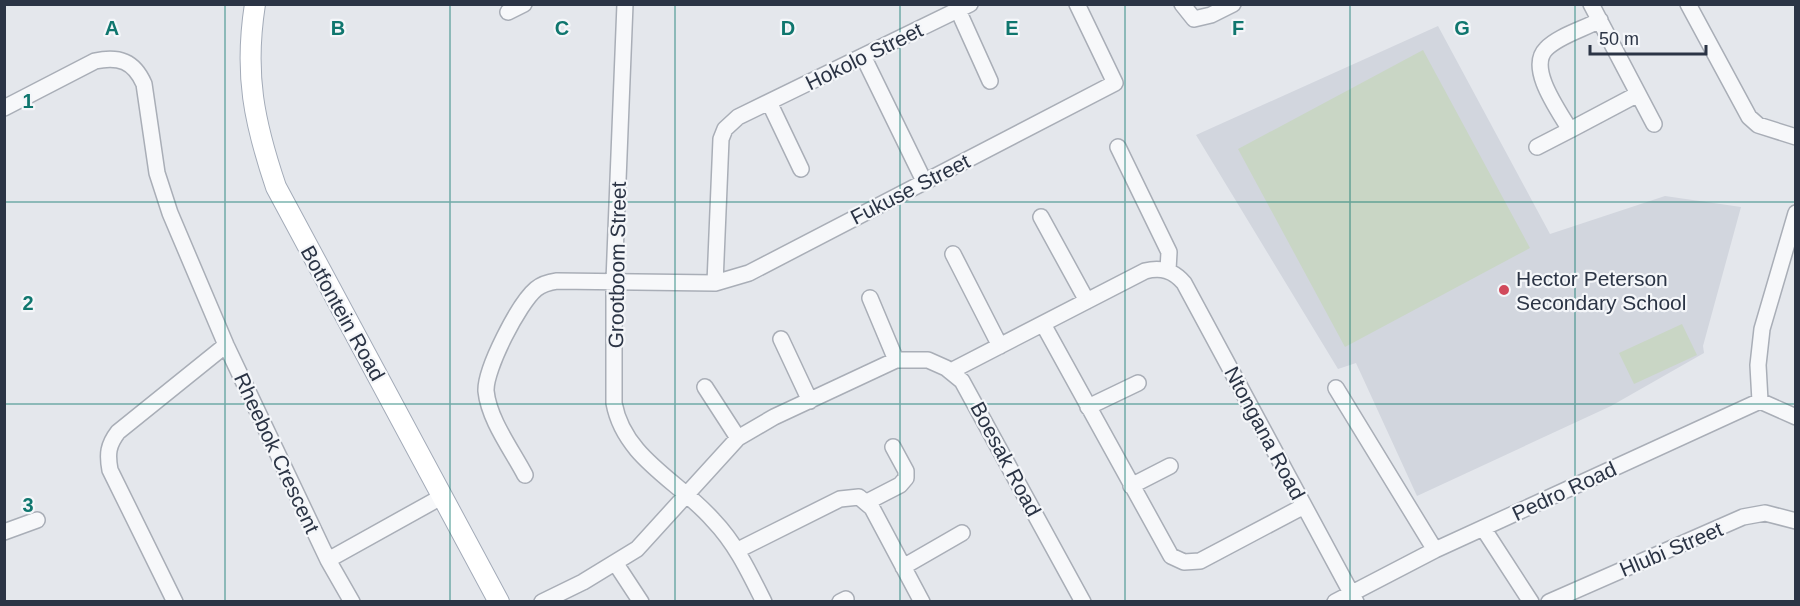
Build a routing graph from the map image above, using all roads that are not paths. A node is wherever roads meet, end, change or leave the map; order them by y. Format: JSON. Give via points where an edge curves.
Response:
{"nodes":[{"id":1,"x":255,"y":4,"type":"edge"},
{"id":2,"x":524,"y":4,"type":"edge"},
{"id":3,"x":625,"y":4,"type":"edge"},
{"id":4,"x":1077,"y":4,"type":"edge"},
{"id":5,"x":1182,"y":4,"type":"edge"},
{"id":6,"x":1233,"y":4,"type":"edge"},
{"id":7,"x":1591,"y":4,"type":"edge"},
{"id":8,"x":1688,"y":4,"type":"edge"},
{"id":9,"x":964,"y":7,"type":"edge"},
{"id":10,"x":508,"y":12,"type":"dead end"},
{"id":11,"x":1600,"y":20,"type":"junction"},
{"id":12,"x":863,"y":56,"type":"junction"},
{"id":13,"x":990,"y":81,"type":"dead end"},
{"id":14,"x":1638,"y":94,"type":"junction"},
{"id":15,"x":769,"y":102,"type":"junction"},
{"id":16,"x":4,"y":108,"type":"edge"},
{"id":17,"x":1654,"y":124,"type":"dead end"},
{"id":18,"x":1570,"y":130,"type":"junction"},
{"id":19,"x":1796,"y":137,"type":"edge"},
{"id":20,"x":1118,"y":147,"type":"dead end"},
{"id":21,"x":1537,"y":147,"type":"dead end"},
{"id":22,"x":801,"y":168,"type":"dead end"},
{"id":23,"x":924,"y":181,"type":"junction"},
{"id":24,"x":1795,"y":214,"type":"edge"},
{"id":25,"x":1041,"y":217,"type":"dead end"},
{"id":26,"x":953,"y":254,"type":"dead end"},
{"id":27,"x":1168,"y":270,"type":"junction"},
{"id":28,"x":614,"y":281,"type":"junction"},
{"id":29,"x":715,"y":283,"type":"junction"},
{"id":30,"x":870,"y":298,"type":"dead end"},
{"id":31,"x":1087,"y":301,"type":"junction"},
{"id":32,"x":1043,"y":324,"type":"junction"},
{"id":33,"x":781,"y":339,"type":"dead end"},
{"id":34,"x":226,"y":345,"type":"junction"},
{"id":35,"x":1000,"y":346,"type":"junction"},
{"id":36,"x":896,"y":360,"type":"junction"},
{"id":37,"x":951,"y":371,"type":"junction"},
{"id":38,"x":1138,"y":383,"type":"dead end"},
{"id":39,"x":705,"y":387,"type":"dead end"},
{"id":40,"x":1336,"y":388,"type":"dead end"},
{"id":41,"x":810,"y":401,"type":"junction"},
{"id":42,"x":1760,"y":401,"type":"junction"},
{"id":43,"x":1088,"y":406,"type":"junction"},
{"id":44,"x":1796,"y":417,"type":"edge"},
{"id":45,"x":738,"y":438,"type":"junction"},
{"id":46,"x":892,"y":447,"type":"dead end"},
{"id":47,"x":1170,"y":466,"type":"dead end"},
{"id":48,"x":525,"y":475,"type":"dead end"},
{"id":49,"x":1131,"y":486,"type":"junction"},
{"id":50,"x":443,"y":496,"type":"junction"},
{"id":51,"x":688,"y":496,"type":"junction"},
{"id":52,"x":867,"y":502,"type":"junction"},
{"id":53,"x":1304,"y":506,"type":"junction"},
{"id":54,"x":37,"y":520,"type":"dead end"},
{"id":55,"x":1796,"y":522,"type":"edge"},
{"id":56,"x":1483,"y":528,"type":"junction"},
{"id":57,"x":4,"y":532,"type":"edge"},
{"id":58,"x":962,"y":533,"type":"dead end"},
{"id":59,"x":738,"y":550,"type":"junction"},
{"id":60,"x":1435,"y":550,"type":"junction"},
{"id":61,"x":328,"y":560,"type":"junction"},
{"id":62,"x":616,"y":564,"type":"junction"},
{"id":63,"x":903,"y":567,"type":"junction"},
{"id":64,"x":1353,"y":597,"type":"edge"},
{"id":65,"x":175,"y":602,"type":"edge"},
{"id":66,"x":352,"y":602,"type":"edge"},
{"id":67,"x":499,"y":602,"type":"edge"},
{"id":68,"x":542,"y":602,"type":"edge"},
{"id":69,"x":641,"y":602,"type":"edge"},
{"id":70,"x":764,"y":602,"type":"edge"},
{"id":71,"x":922,"y":602,"type":"edge"},
{"id":72,"x":1083,"y":602,"type":"edge"},
{"id":73,"x":1335,"y":602,"type":"edge"},
{"id":74,"x":1531,"y":602,"type":"edge"},
{"id":75,"x":1549,"y":602,"type":"edge"}],
"edges":[{"from":1,"to":50,"type":"main road","name":"Botfontein Road","via":[[251,90],[258,132],[276,187]]},
{"from":2,"to":10,"type":"street"},
{"from":3,"to":28,"type":"street","name":"Grootboom Street"},
{"from":4,"to":23,"type":"street","name":"Fukuse Street","via":[[1115,83]]},
{"from":5,"to":6,"type":"street","via":[[1194,19]]},
{"from":7,"to":11,"type":"street"},
{"from":8,"to":19,"type":"street","via":[[1749,117],[1758,125]]},
{"from":9,"to":12,"type":"street","name":"Hokolo Street"},
{"from":9,"to":13,"type":"street","name":"Hokolo Street"},
{"from":11,"to":14,"type":"street"},
{"from":11,"to":18,"type":"street","via":[[1549,46],[1539,61],[1540,75]]},
{"from":12,"to":15,"type":"street","name":"Hokolo Street"},
{"from":12,"to":23,"type":"street"},
{"from":14,"to":17,"type":"street"},
{"from":14,"to":18,"type":"street"},
{"from":15,"to":22,"type":"street"},
{"from":15,"to":29,"type":"street","name":"Hokolo Street","via":[[733,120],[723,134]]},
{"from":16,"to":34,"type":"street","name":"Rheebok Crescent","via":[[95,61],[110,58],[129,63],[138,72],[144,84],[149,128],[164,193]]},
{"from":18,"to":21,"type":"street"},
{"from":20,"to":27,"type":"street","via":[[1169,252]]},
{"from":23,"to":29,"type":"street","name":"Fukuse Street","via":[[749,273]]},
{"from":24,"to":42,"type":"street","via":[[1762,329]]},
{"from":25,"to":31,"type":"street"},
{"from":26,"to":35,"type":"street"},
{"from":27,"to":31,"type":"street","via":[[1145,271]]},
{"from":27,"to":53,"type":"street","name":"Ntongana Road","via":[[1184,283]]},
{"from":28,"to":29,"type":"street","name":"Fukuse Street"},
{"from":28,"to":48,"type":"street","name":"Fukuse Street","via":[[557,281],[538,286],[524,303],[496,357],[486,392],[491,411]]},
{"from":28,"to":51,"type":"street","name":"Grootboom Street","via":[[617,417],[636,451]]},
{"from":30,"to":36,"type":"street"},
{"from":31,"to":32,"type":"street"},
{"from":32,"to":35,"type":"street"},
{"from":32,"to":43,"type":"street"},
{"from":33,"to":41,"type":"street"},
{"from":34,"to":61,"type":"street","name":"Rheebok Crescent"},
{"from":34,"to":65,"type":"street","name":"Rheebok Crescent","via":[[118,432],[110,443],[110,470]]},
{"from":35,"to":37,"type":"street"},
{"from":36,"to":37,"type":"street","name":"Boesak Road","via":[[928,360]]},
{"from":36,"to":41,"type":"street","name":"Boesak Road"},
{"from":37,"to":72,"type":"street","name":"Boesak Road","via":[[968,390]]},
{"from":38,"to":43,"type":"street"},
{"from":39,"to":45,"type":"street"},
{"from":40,"to":60,"type":"street"},
{"from":41,"to":45,"type":"street","name":"Boesak Road"},
{"from":42,"to":44,"type":"street"},
{"from":42,"to":56,"type":"street","name":"Pedro Road"},
{"from":43,"to":49,"type":"street"},
{"from":45,"to":51,"type":"street","name":"Boesak Road"},
{"from":46,"to":52,"type":"street","via":[[906,478]]},
{"from":47,"to":49,"type":"street"},
{"from":49,"to":53,"type":"street","via":[[1167,551],[1184,562],[1200,561]]},
{"from":50,"to":61,"type":"street","name":"Rheebok Crescent"},
{"from":50,"to":67,"type":"main road","name":"Botfontein Road"},
{"from":51,"to":59,"type":"street"},
{"from":51,"to":62,"type":"street","name":"Boesak Road","via":[[637,549]]},
{"from":52,"to":59,"type":"street","via":[[846,496]]},
{"from":52,"to":63,"type":"street"},
{"from":53,"to":64,"type":"street","name":"Ntongana Road"},
{"from":54,"to":57,"type":"street"},
{"from":55,"to":75,"type":"street","name":"Hlubi Street","via":[[1764,513],[1743,517]]},
{"from":56,"to":60,"type":"street","name":"Pedro Road"},
{"from":56,"to":74,"type":"street"},
{"from":58,"to":63,"type":"street"},
{"from":59,"to":70,"type":"street"},
{"from":60,"to":64,"type":"street","name":"Pedro Road"},
{"from":61,"to":66,"type":"street","name":"Rheebok Crescent"},
{"from":62,"to":68,"type":"street","name":"Boesak Road"},
{"from":62,"to":69,"type":"street"},
{"from":63,"to":71,"type":"street"},
{"from":64,"to":73,"type":"street","name":"Pedro Road"}]}
